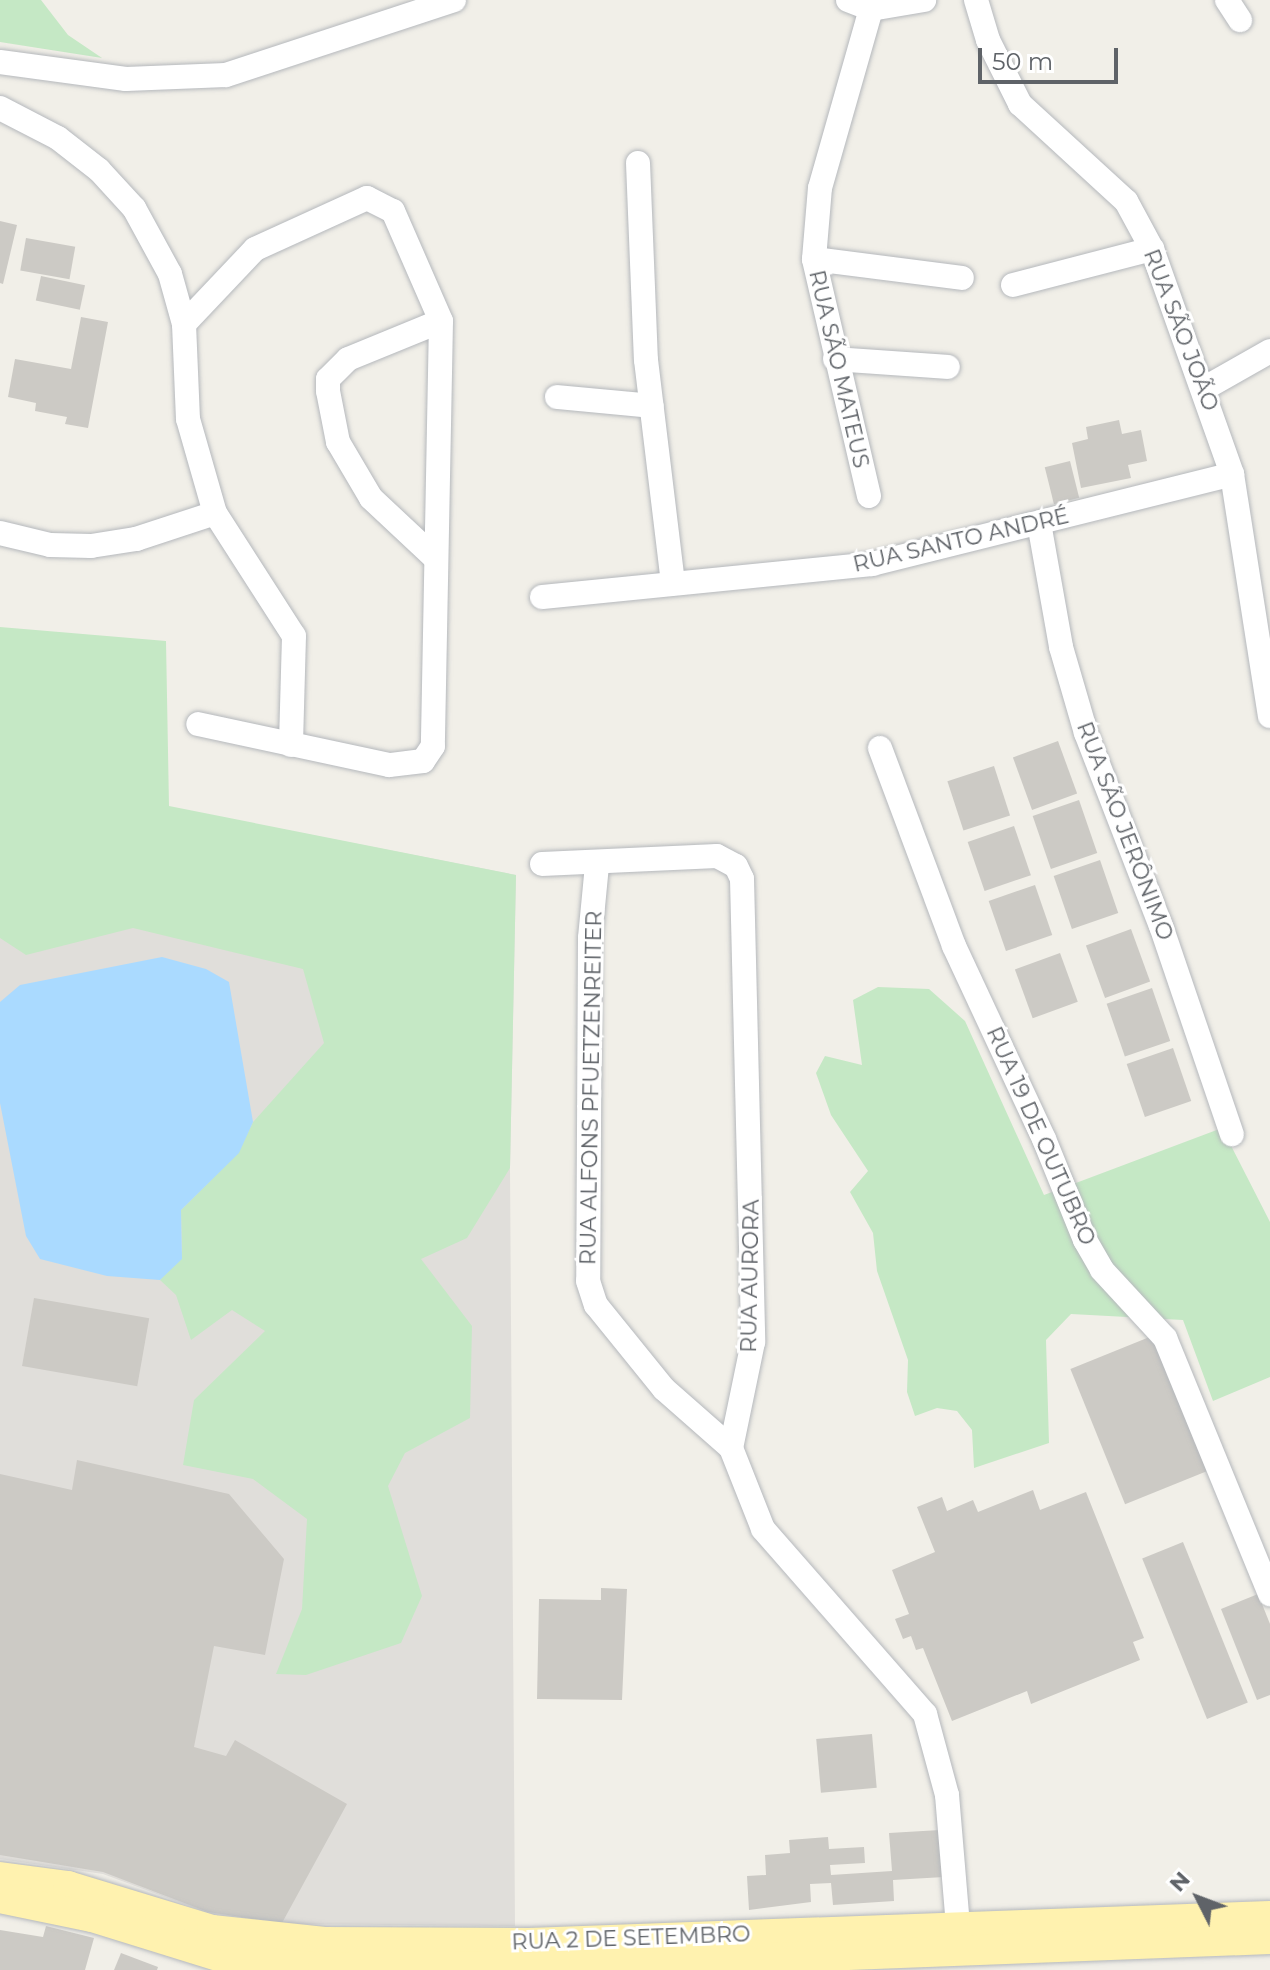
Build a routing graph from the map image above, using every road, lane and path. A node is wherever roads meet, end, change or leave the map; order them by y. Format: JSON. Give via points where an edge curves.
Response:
{"nodes":[{"id":1,"x":454,"y":0,"type":"edge"},
{"id":2,"x":848,"y":0,"type":"edge"},
{"id":3,"x":924,"y":0,"type":"edge"},
{"id":4,"x":976,"y":0,"type":"edge"},
{"id":5,"x":871,"y":9,"type":"junction"},
{"id":6,"x":0,"y":62,"type":"edge"},
{"id":7,"x":0,"y":108,"type":"edge"},
{"id":8,"x":638,"y":163,"type":"dead end"},
{"id":9,"x":1152,"y":249,"type":"junction"},
{"id":10,"x":814,"y":259,"type":"junction"},
{"id":11,"x":962,"y":278,"type":"dead end"},
{"id":12,"x":1013,"y":285,"type":"dead end"},
{"id":13,"x":441,"y":321,"type":"junction"},
{"id":14,"x":184,"y":324,"type":"junction"},
{"id":15,"x":1270,"y":351,"type":"edge"},
{"id":16,"x":835,"y":359,"type":"junction"},
{"id":17,"x":948,"y":367,"type":"dead end"},
{"id":18,"x":1205,"y":388,"type":"junction"},
{"id":19,"x":557,"y":397,"type":"dead end"},
{"id":20,"x":652,"y":406,"type":"junction"},
{"id":21,"x":1232,"y":474,"type":"junction"},
{"id":22,"x":869,"y":496,"type":"dead end"},
{"id":23,"x":215,"y":513,"type":"junction"},
{"id":24,"x":1039,"y":523,"type":"junction"},
{"id":25,"x":0,"y":533,"type":"edge"},
{"id":26,"x":434,"y":557,"type":"junction"},
{"id":27,"x":673,"y":583,"type":"junction"},
{"id":28,"x":542,"y":597,"type":"dead end"},
{"id":29,"x":1270,"y":716,"type":"edge"},
{"id":30,"x":198,"y":724,"type":"dead end"},
{"id":31,"x":291,"y":745,"type":"junction"},
{"id":32,"x":880,"y":748,"type":"dead end"},
{"id":33,"x":542,"y":864,"type":"dead end"},
{"id":34,"x":597,"y":865,"type":"junction"},
{"id":35,"x":1232,"y":1134,"type":"dead end"},
{"id":36,"x":731,"y":1448,"type":"junction"},
{"id":37,"x":1270,"y":1594,"type":"edge"},
{"id":38,"x":0,"y":1877,"type":"edge"},
{"id":39,"x":0,"y":1898,"type":"edge"},
{"id":40,"x":1270,"y":1916,"type":"edge"},
{"id":41,"x":958,"y":1925,"type":"junction"},
{"id":42,"x":1270,"y":1939,"type":"edge"}],
"edges":[{"from":1,"to":6,"type":"street","via":[[226,75],[126,79]]},
{"from":2,"to":5,"type":"street"},
{"from":3,"to":5,"type":"street"},
{"from":4,"to":9,"type":"street","name":"RUA SÃO JOÃO","via":[[988,40],[1020,104],[1118,191]]},
{"from":5,"to":10,"type":"street","name":"RUA SÃO MATEUS","via":[[820,188]]},
{"from":7,"to":14,"type":"street","via":[[58,138],[99,170],[134,208],[179,294]]},
{"from":8,"to":20,"type":"street"},
{"from":9,"to":12,"type":"street"},
{"from":9,"to":18,"type":"street","name":"RUA SÃO JOÃO"},
{"from":10,"to":11,"type":"street"},
{"from":10,"to":16,"type":"street","name":"RUA SÃO MATEUS"},
{"from":13,"to":14,"type":"street","via":[[393,211],[367,198],[255,249]]},
{"from":13,"to":26,"type":"street"},
{"from":13,"to":26,"type":"street","via":[[348,359],[328,379],[338,442],[371,498]]},
{"from":14,"to":23,"type":"street","via":[[188,419]]},
{"from":15,"to":18,"type":"street"},
{"from":16,"to":17,"type":"street"},
{"from":16,"to":22,"type":"street","name":"RUA SÃO MATEUS"},
{"from":18,"to":21,"type":"street","name":"RUA SÃO JOÃO"},
{"from":19,"to":20,"type":"street"},
{"from":20,"to":27,"type":"street"},
{"from":21,"to":24,"type":"street","name":"RUA SANTO ANDRÉ"},
{"from":21,"to":29,"type":"street","name":"RUA SÃO JOÃO"},
{"from":23,"to":25,"type":"street","via":[[136,539],[91,546],[50,545]]},
{"from":23,"to":31,"type":"street","via":[[294,636]]},
{"from":24,"to":27,"type":"street","name":"RUA SANTO ANDRÉ","via":[[872,564]]},
{"from":24,"to":35,"type":"street","name":"RUA SÃO JERÔNIMO","via":[[1054,616],[1086,733]]},
{"from":26,"to":31,"type":"street","via":[[437,717],[433,746],[423,761],[389,765]]},
{"from":27,"to":28,"type":"street","name":"RUA SANTO ANDRÉ"},
{"from":30,"to":31,"type":"street"},
{"from":32,"to":37,"type":"street","name":"RUA 19 DE OUTUBRO","via":[[954,946],[1085,1240],[1102,1270],[1165,1338]]},
{"from":33,"to":34,"type":"street"},
{"from":34,"to":36,"type":"street","name":"RUA ALFONS PFUETZENREITER","via":[[590,938],[588,1281],[596,1305],[664,1389]]},
{"from":34,"to":36,"type":"street","name":"RUA AURORA","via":[[717,856],[736,866],[742,879],[753,1342]]},
{"from":36,"to":41,"type":"street","via":[[763,1529],[925,1714],[947,1795]]},
{"from":38,"to":41,"type":"main road","name":"RUA 2 DE SETEMBRO","via":[[68,1886],[212,1930],[265,1940],[529,1943]]},
{"from":39,"to":42,"type":"main road","name":"RUA 2 DE SETEMBRO","via":[[92,1917],[231,1960],[323,1968],[572,1966]]},
{"from":40,"to":41,"type":"main road","name":"RUA 2 DE SETEMBRO"}]}
